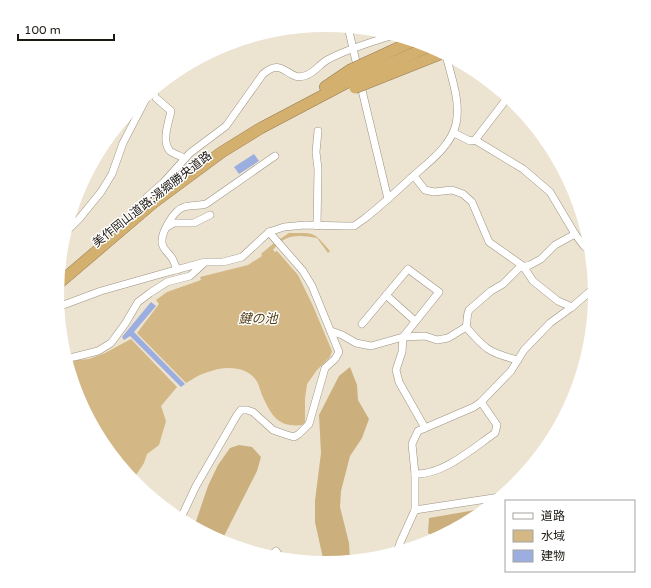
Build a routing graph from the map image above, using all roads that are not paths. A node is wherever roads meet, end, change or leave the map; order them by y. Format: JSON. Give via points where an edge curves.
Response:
{"nodes":[{"id":1,"x":349,"y":33,"type":"edge"},
{"id":2,"x":383,"y":39,"type":"edge"},
{"id":3,"x":407,"y":45,"type":"edge"},
{"id":4,"x":353,"y":49,"type":"junction"},
{"id":5,"x":421,"y":50,"type":"edge"},
{"id":6,"x":437,"y":57,"type":"edge"},
{"id":7,"x":447,"y":62,"type":"edge"},
{"id":8,"x":355,"y":82,"type":"junction"},
{"id":9,"x":155,"y":96,"type":"edge"},
{"id":10,"x":504,"y":102,"type":"edge"},
{"id":11,"x":141,"y":108,"type":"edge"},
{"id":12,"x":290,"y":113,"type":"junction"},
{"id":13,"x":318,"y":131,"type":"dead end"},
{"id":14,"x":454,"y":133,"type":"junction"},
{"id":15,"x":475,"y":140,"type":"junction"},
{"id":16,"x":275,"y":156,"type":"dead end"},
{"id":17,"x":184,"y":158,"type":"junction"},
{"id":18,"x":414,"y":176,"type":"junction"},
{"id":19,"x":147,"y":197,"type":"dead end"},
{"id":20,"x":388,"y":199,"type":"junction"},
{"id":21,"x":210,"y":215,"type":"dead end"},
{"id":22,"x":72,"y":226,"type":"edge"},
{"id":23,"x":317,"y":226,"type":"junction"},
{"id":24,"x":166,"y":227,"type":"junction"},
{"id":25,"x":269,"y":232,"type":"junction"},
{"id":26,"x":575,"y":234,"type":"junction"},
{"id":27,"x":582,"y":243,"type":"edge"},
{"id":28,"x":205,"y":262,"type":"junction"},
{"id":29,"x":524,"y":266,"type":"junction"},
{"id":30,"x":177,"y":270,"type":"junction"},
{"id":31,"x":64,"y":279,"type":"edge"},
{"id":32,"x":64,"y":287,"type":"edge"},
{"id":33,"x":588,"y":293,"type":"edge"},
{"id":34,"x":386,"y":295,"type":"junction"},
{"id":35,"x":64,"y":305,"type":"edge"},
{"id":36,"x":572,"y":307,"type":"junction"},
{"id":37,"x":415,"y":321,"type":"junction"},
{"id":38,"x":362,"y":324,"type":"dead end"},
{"id":39,"x":466,"y":327,"type":"junction"},
{"id":40,"x":331,"y":332,"type":"junction"},
{"id":41,"x":402,"y":337,"type":"junction"},
{"id":42,"x":71,"y":357,"type":"edge"},
{"id":43,"x":518,"y":360,"type":"junction"},
{"id":44,"x":481,"y":402,"type":"junction"},
{"id":45,"x":425,"y":428,"type":"junction"},
{"id":46,"x":414,"y":474,"type":"junction"},
{"id":47,"x":489,"y":499,"type":"edge"},
{"id":48,"x":415,"y":510,"type":"junction"},
{"id":49,"x":183,"y":514,"type":"edge"},
{"id":50,"x":400,"y":545,"type":"edge"}],
"edges":[{"from":1,"to":4,"type":"street"},
{"from":2,"to":4,"type":"street"},
{"from":3,"to":8,"type":"highway","bridge":true},
{"from":4,"to":8,"type":"street"},
{"from":4,"to":17,"type":"street","via":[[328,60],[307,75],[297,77],[282,68],[268,69],[226,126]]},
{"from":5,"to":8,"type":"highway","name":"美作岡山道路;湯郷勝央道路","bridge":true},
{"from":6,"to":8,"type":"highway","bridge":true},
{"from":7,"to":14,"type":"street","via":[[457,99],[458,113]]},
{"from":8,"to":12,"type":"highway","name":"美作岡山道路;湯郷勝央道路"},
{"from":8,"to":20,"type":"street"},
{"from":9,"to":17,"type":"street","via":[[171,111],[167,147],[171,152]]},
{"from":10,"to":15,"type":"street"},
{"from":11,"to":22,"type":"street","via":[[123,143],[112,174],[101,192]]},
{"from":12,"to":31,"type":"highway","name":"美作岡山道路;湯郷勝央道路","via":[[245,137],[199,168],[153,203]]},
{"from":12,"to":32,"type":"highway","name":"美作岡山道路;湯郷勝央道路","via":[[177,193]]},
{"from":13,"to":23,"type":"street"},
{"from":14,"to":15,"type":"street","via":[[470,141]]},
{"from":14,"to":18,"type":"street"},
{"from":15,"to":26,"type":"street","via":[[524,169],[550,192]]},
{"from":16,"to":24,"type":"street","via":[[206,204],[183,207]]},
{"from":17,"to":19,"type":"street"},
{"from":18,"to":20,"type":"street"},
{"from":18,"to":29,"type":"street","via":[[425,190],[452,190],[463,194],[472,202],[489,242]]},
{"from":20,"to":23,"type":"street","via":[[354,226]]},
{"from":21,"to":24,"type":"street","via":[[194,223],[174,223]]},
{"from":23,"to":25,"type":"street","via":[[284,227]]},
{"from":24,"to":30,"type":"street","via":[[162,243]]},
{"from":25,"to":28,"type":"street","via":[[242,257],[223,262]]},
{"from":25,"to":40,"type":"street","via":[[303,271]]},
{"from":26,"to":27,"type":"street"},
{"from":26,"to":29,"type":"street","via":[[555,245],[541,259]]},
{"from":28,"to":30,"type":"street"},
{"from":28,"to":42,"type":"street","via":[[190,276],[167,282],[138,302],[111,342],[98,351]]},
{"from":29,"to":36,"type":"street","via":[[533,282],[558,301]]},
{"from":29,"to":39,"type":"street","via":[[470,310],[467,314]]},
{"from":30,"to":35,"type":"street","via":[[101,291]]},
{"from":33,"to":36,"type":"street"},
{"from":34,"to":37,"type":"street"},
{"from":34,"to":37,"type":"street","via":[[408,269],[439,292]]},
{"from":34,"to":38,"type":"street"},
{"from":36,"to":43,"type":"street","via":[[550,323],[524,350]]},
{"from":37,"to":41,"type":"street"},
{"from":39,"to":41,"type":"street","via":[[448,338],[437,340],[425,336]]},
{"from":39,"to":43,"type":"street","via":[[484,348]]},
{"from":40,"to":41,"type":"street","via":[[356,343],[371,346]]},
{"from":40,"to":49,"type":"street","via":[[338,352],[336,359],[325,368],[309,424],[299,434],[289,436],[273,430],[253,412],[241,410],[196,486]]},
{"from":41,"to":45,"type":"street","via":[[402,352],[396,370]]},
{"from":43,"to":44,"type":"street","via":[[511,371]]},
{"from":44,"to":45,"type":"street"},
{"from":44,"to":46,"type":"street","via":[[498,424],[496,433],[441,469],[425,474]]},
{"from":45,"to":46,"type":"street","via":[[418,431],[412,444]]},
{"from":46,"to":48,"type":"street"},
{"from":47,"to":48,"type":"street"},
{"from":48,"to":50,"type":"street"}]}
